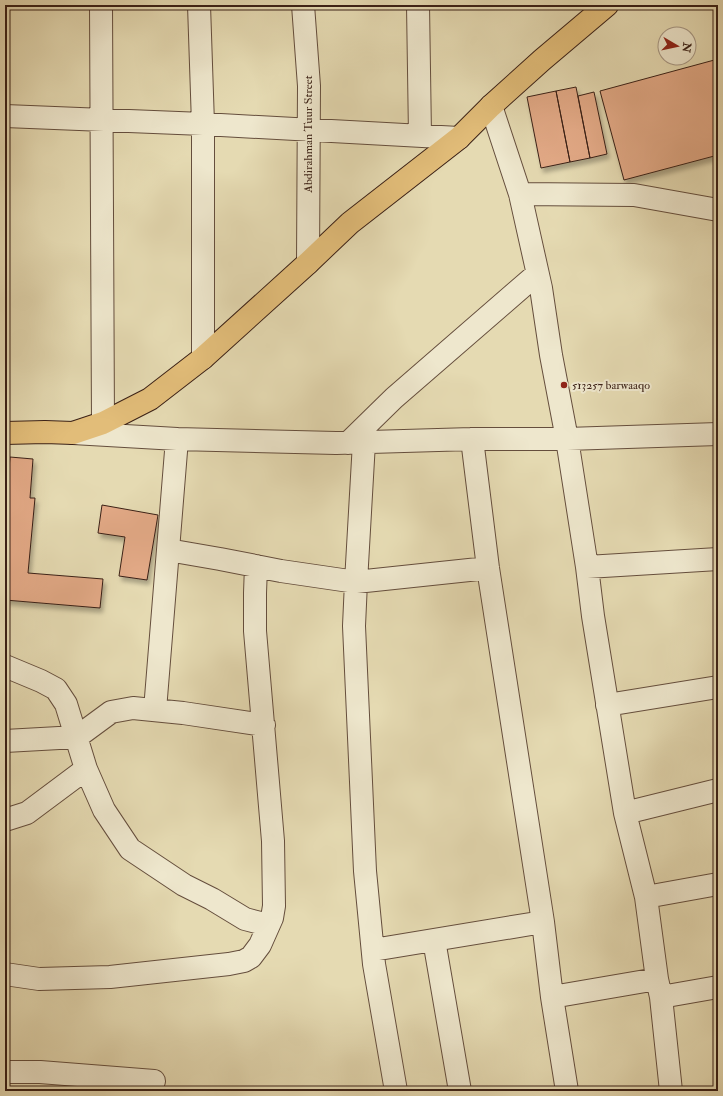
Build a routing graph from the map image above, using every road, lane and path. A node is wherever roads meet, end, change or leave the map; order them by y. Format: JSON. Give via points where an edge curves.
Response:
{"nodes":[{"id":1,"x":101,"y":5,"type":"edge"},
{"id":2,"x":199,"y":5,"type":"edge"},
{"id":3,"x":304,"y":5,"type":"edge"},
{"id":4,"x":418,"y":5,"type":"edge"},
{"id":5,"x":604,"y":6,"type":"edge"},
{"id":6,"x":491,"y":106,"type":"junction"},
{"id":7,"x":5,"y":116,"type":"edge"},
{"id":8,"x":102,"y":120,"type":"junction"},
{"id":9,"x":203,"y":124,"type":"junction"},
{"id":10,"x":309,"y":130,"type":"junction"},
{"id":11,"x":420,"y":136,"type":"junction"},
{"id":12,"x":459,"y":138,"type":"junction"},
{"id":13,"x":520,"y":194,"type":"junction"},
{"id":14,"x":718,"y":210,"type":"edge"},
{"id":15,"x":308,"y":263,"type":"junction"},
{"id":16,"x":538,"y":274,"type":"junction"},
{"id":17,"x":203,"y":358,"type":"junction"},
{"id":18,"x":103,"y":423,"type":"junction"},
{"id":19,"x":5,"y":433,"type":"edge"},
{"id":20,"x":73,"y":434,"type":"junction"},
{"id":21,"x":718,"y":434,"type":"edge"},
{"id":22,"x":177,"y":439,"type":"junction"},
{"id":23,"x":472,"y":439,"type":"junction"},
{"id":24,"x":567,"y":439,"type":"junction"},
{"id":25,"x":356,"y":442,"type":"junction"},
{"id":26,"x":168,"y":550,"type":"junction"},
{"id":27,"x":718,"y":559,"type":"edge"},
{"id":28,"x":256,"y":566,"type":"junction"},
{"id":29,"x":488,"y":568,"type":"junction"},
{"id":30,"x":587,"y":568,"type":"junction"},
{"id":31,"x":356,"y":582,"type":"junction"},
{"id":32,"x":5,"y":666,"type":"edge"},
{"id":33,"x":718,"y":686,"type":"edge"},
{"id":34,"x":607,"y":705,"type":"junction"},
{"id":35,"x":155,"y":710,"type":"junction"},
{"id":36,"x":264,"y":725,"type":"junction"},
{"id":37,"x":77,"y":737,"type":"junction"},
{"id":38,"x":5,"y":741,"type":"edge"},
{"id":39,"x":86,"y":768,"type":"junction"},
{"id":40,"x":718,"y":790,"type":"edge"},
{"id":41,"x":625,"y":813,"type":"junction"},
{"id":42,"x":5,"y":820,"type":"edge"},
{"id":43,"x":718,"y":884,"type":"edge"},
{"id":44,"x":646,"y":897,"type":"junction"},
{"id":45,"x":543,"y":922,"type":"junction"},
{"id":46,"x":268,"y":925,"type":"junction"},
{"id":47,"x":434,"y":940,"type":"junction"},
{"id":48,"x":372,"y":950,"type":"junction"},
{"id":49,"x":5,"y":974,"type":"edge"},
{"id":50,"x":718,"y":987,"type":"edge"},
{"id":51,"x":659,"y":988,"type":"junction"},
{"id":52,"x":552,"y":997,"type":"junction"},
{"id":53,"x":5,"y":1072,"type":"edge"},
{"id":54,"x":154,"y":1081,"type":"dead end"},
{"id":55,"x":396,"y":1091,"type":"edge"},
{"id":56,"x":460,"y":1091,"type":"edge"},
{"id":57,"x":567,"y":1091,"type":"edge"},
{"id":58,"x":671,"y":1091,"type":"edge"}],
"edges":[{"from":1,"to":8,"type":"street"},
{"from":2,"to":9,"type":"street"},
{"from":3,"to":10,"type":"street","name":"Abdirahman Tuur Street"},
{"from":4,"to":11,"type":"street"},
{"from":5,"to":6,"type":"main road"},
{"from":6,"to":12,"type":"main road"},
{"from":6,"to":13,"type":"street"},
{"from":7,"to":8,"type":"street"},
{"from":8,"to":9,"type":"street"},
{"from":8,"to":18,"type":"street"},
{"from":9,"to":10,"type":"street"},
{"from":9,"to":17,"type":"street"},
{"from":10,"to":11,"type":"street"},
{"from":10,"to":15,"type":"street","name":"Abdirahman Tuur Street"},
{"from":11,"to":12,"type":"street"},
{"from":12,"to":15,"type":"main road","via":[[350,223]]},
{"from":13,"to":14,"type":"street","via":[[634,195]]},
{"from":13,"to":16,"type":"street"},
{"from":15,"to":17,"type":"main road"},
{"from":16,"to":24,"type":"street"},
{"from":16,"to":25,"type":"street","via":[[394,398]]},
{"from":17,"to":18,"type":"main road","via":[[150,399]]},
{"from":18,"to":20,"type":"main road"},
{"from":19,"to":20,"type":"main road"},
{"from":20,"to":22,"type":"street"},
{"from":21,"to":24,"type":"street"},
{"from":22,"to":25,"type":"street"},
{"from":22,"to":26,"type":"street"},
{"from":23,"to":24,"type":"street"},
{"from":23,"to":25,"type":"street"},
{"from":23,"to":29,"type":"street"},
{"from":24,"to":30,"type":"street"},
{"from":25,"to":31,"type":"street"},
{"from":26,"to":28,"type":"street"},
{"from":26,"to":35,"type":"street"},
{"from":27,"to":30,"type":"street"},
{"from":28,"to":31,"type":"street"},
{"from":28,"to":36,"type":"street","via":[[256,632]]},
{"from":29,"to":31,"type":"street"},
{"from":29,"to":45,"type":"street"},
{"from":30,"to":34,"type":"street"},
{"from":31,"to":48,"type":"street","via":[[354,626],[364,871]]},
{"from":32,"to":37,"type":"street","via":[[56,689],[66,704]]},
{"from":33,"to":34,"type":"street"},
{"from":34,"to":41,"type":"street"},
{"from":35,"to":36,"type":"street"},
{"from":35,"to":37,"type":"street","via":[[133,708],[111,712]]},
{"from":36,"to":46,"type":"street","via":[[273,841],[274,906]]},
{"from":37,"to":38,"type":"street"},
{"from":37,"to":39,"type":"street"},
{"from":39,"to":42,"type":"street","via":[[27,813]]},
{"from":39,"to":46,"type":"street","via":[[104,810],[130,849],[184,885],[245,919]]},
{"from":40,"to":41,"type":"street"},
{"from":41,"to":44,"type":"street"},
{"from":43,"to":44,"type":"street"},
{"from":44,"to":51,"type":"street"},
{"from":45,"to":47,"type":"street"},
{"from":45,"to":52,"type":"street"},
{"from":46,"to":49,"type":"street","via":[[260,945],[251,957],[229,964],[110,977],[39,979]]},
{"from":47,"to":48,"type":"street"},
{"from":47,"to":56,"type":"street"},
{"from":48,"to":55,"type":"street"},
{"from":50,"to":51,"type":"street"},
{"from":51,"to":52,"type":"street"},
{"from":51,"to":58,"type":"street"},
{"from":52,"to":57,"type":"street"},
{"from":53,"to":54,"type":"street","via":[[40,1072]]}]}
